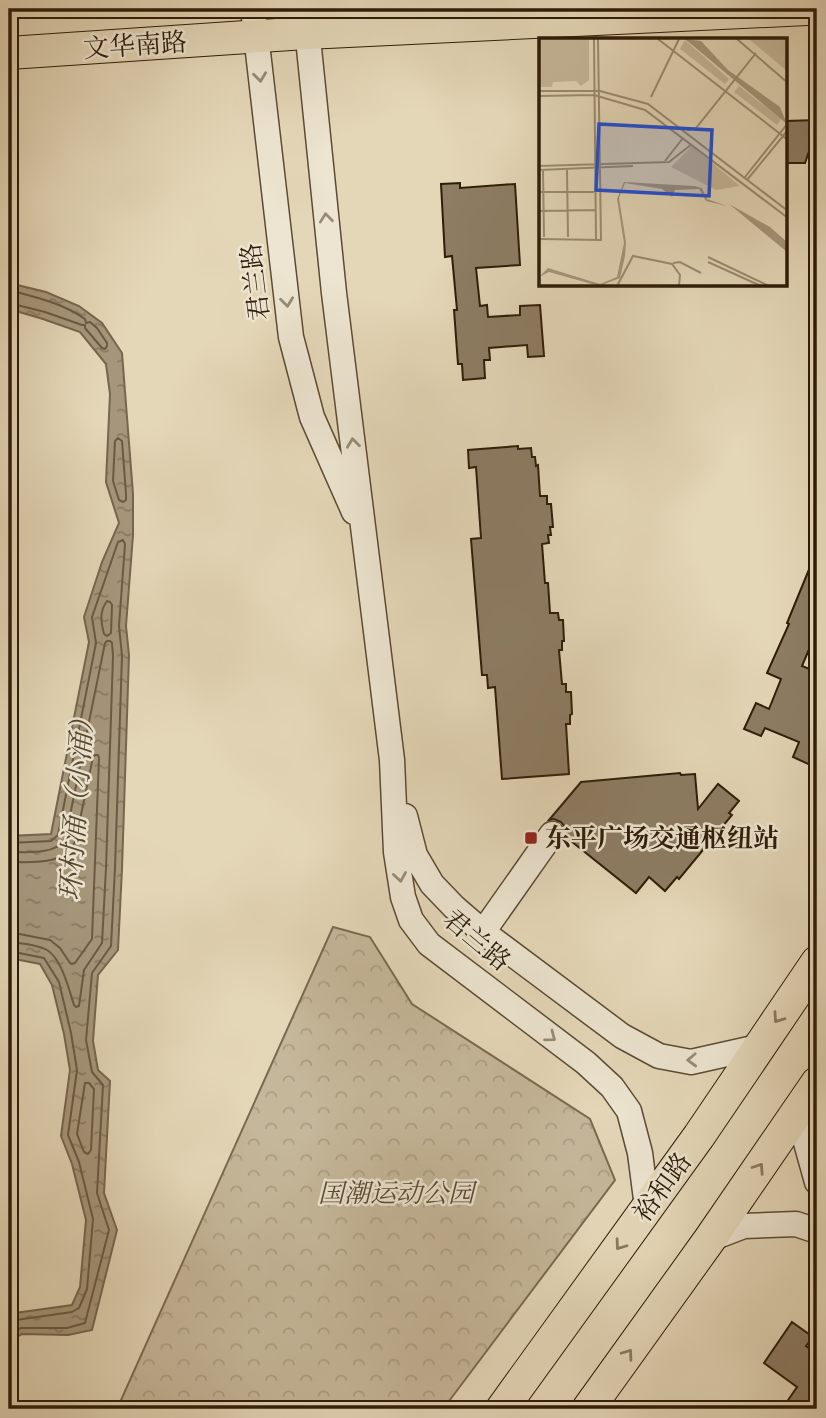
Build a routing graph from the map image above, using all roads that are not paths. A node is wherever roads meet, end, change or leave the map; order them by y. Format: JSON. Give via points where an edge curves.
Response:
{"nodes":[{"id":1,"x":807,"y":9,"type":"edge"},
{"id":2,"x":306,"y":21,"type":"edge"},
{"id":3,"x":254,"y":22,"type":"edge"},
{"id":4,"x":9,"y":53,"type":"edge"},
{"id":5,"x":365,"y":536,"type":"junction"},
{"id":6,"x":392,"y":760,"type":"junction"},
{"id":7,"x":552,"y":834,"type":"dead end"},
{"id":8,"x":484,"y":932,"type":"junction"},
{"id":9,"x":817,"y":962,"type":"edge"},
{"id":10,"x":758,"y":1047,"type":"junction"},
{"id":11,"x":811,"y":1092,"type":"edge"},
{"id":12,"x":817,"y":1182,"type":"edge"},
{"id":13,"x":647,"y":1207,"type":"junction"},
{"id":14,"x":817,"y":1231,"type":"edge"},
{"id":15,"x":710,"y":1239,"type":"junction"},
{"id":16,"x":502,"y":1409,"type":"edge"},
{"id":17,"x":588,"y":1409,"type":"edge"}],
"edges":[{"from":1,"to":2,"type":"main road","name":"文华南路"},
{"from":2,"to":3,"type":"main road","name":"文华南路"},
{"from":5,"to":2,"type":"street","name":"君兰路","one_way":true},
{"from":3,"to":4,"type":"main road","name":"文华南路"},
{"from":3,"to":5,"type":"street","name":"君兰路","one_way":true,"via":[[291,337],[312,417]]},
{"from":5,"to":6,"type":"street","name":"君兰路"},
{"from":6,"to":8,"type":"street","via":[[415,855],[432,884]]},
{"from":6,"to":13,"type":"street","name":"君兰路","one_way":true,"via":[[396,852],[411,920],[429,944],[612,1087],[629,1111]]},
{"from":7,"to":8,"type":"street"},
{"from":10,"to":8,"type":"street","one_way":true,"via":[[691,1062],[659,1056],[622,1036]]},
{"from":9,"to":10,"type":"main road","name":"裕和路","one_way":true},
{"from":10,"to":13,"type":"main road","name":"裕和路"},
{"from":11,"to":12,"type":"street","via":[[805,1139]]},
{"from":15,"to":11,"type":"main road","one_way":true},
{"from":13,"to":16,"type":"main road","name":"裕和路","one_way":true},
{"from":14,"to":15,"type":"street","via":[[796,1224],[744,1226]]},
{"from":17,"to":15,"type":"main road","one_way":true}]}
